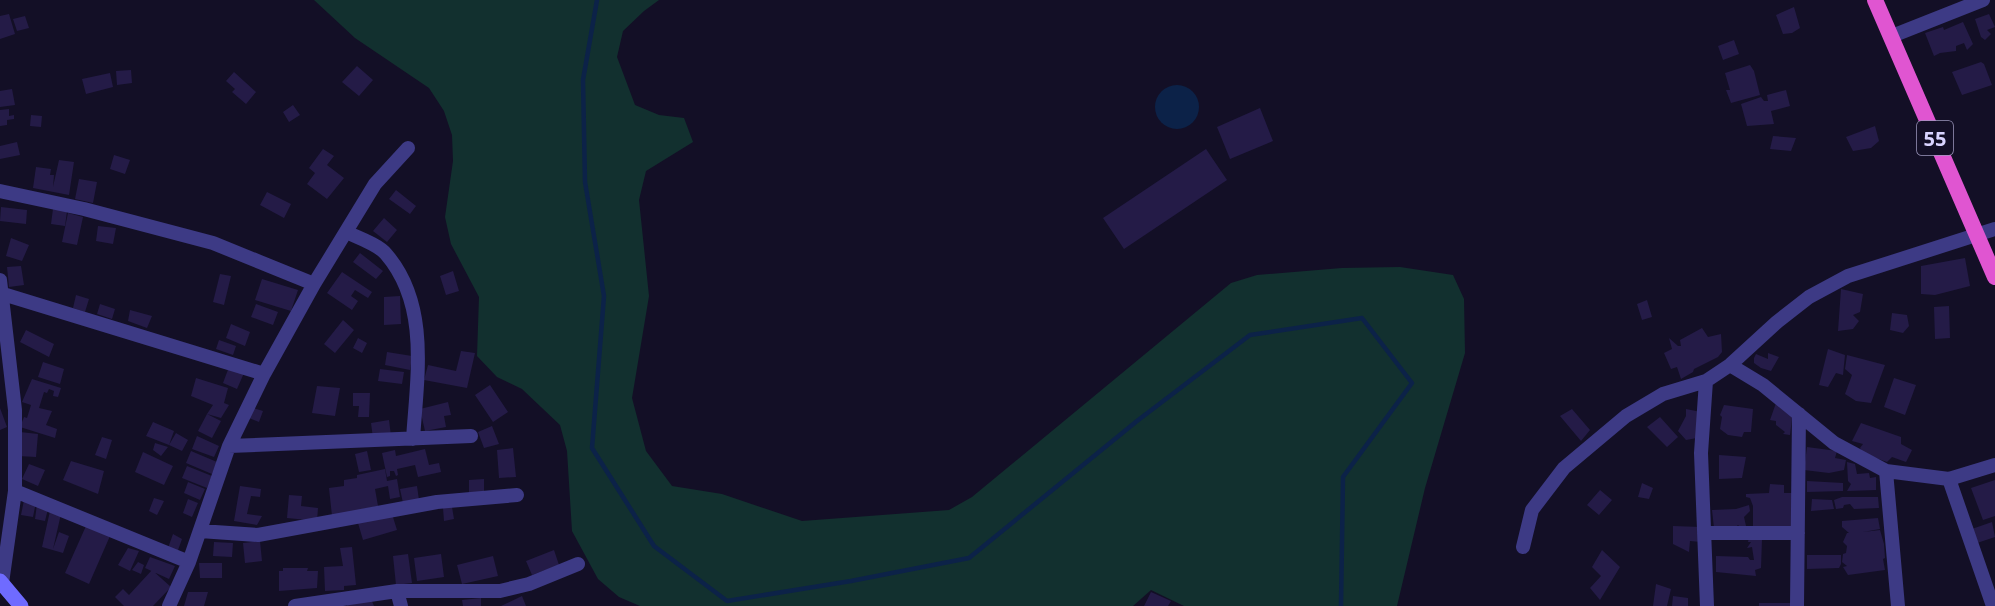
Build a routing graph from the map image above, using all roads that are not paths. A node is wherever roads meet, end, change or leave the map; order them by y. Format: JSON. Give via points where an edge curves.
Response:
{"nodes":[{"id":1,"x":1875,"y":0,"type":"edge"},
{"id":2,"x":1983,"y":0,"type":"edge"},
{"id":3,"x":1892,"y":36,"type":"junction"},
{"id":4,"x":408,"y":148,"type":"dead end"},
{"id":5,"x":0,"y":191,"type":"edge"},
{"id":6,"x":1995,"y":229,"type":"edge"},
{"id":7,"x":346,"y":232,"type":"junction"},
{"id":8,"x":1978,"y":235,"type":"junction"},
{"id":9,"x":1995,"y":277,"type":"edge"},
{"id":10,"x":0,"y":280,"type":"edge"},
{"id":11,"x":314,"y":284,"type":"junction"},
{"id":12,"x":1,"y":295,"type":"edge"},
{"id":13,"x":1730,"y":365,"type":"junction"},
{"id":14,"x":264,"y":374,"type":"junction"},
{"id":15,"x":1706,"y":381,"type":"junction"},
{"id":16,"x":1800,"y":414,"type":"junction"},
{"id":17,"x":471,"y":436,"type":"dead end"},
{"id":18,"x":413,"y":439,"type":"junction"},
{"id":19,"x":229,"y":446,"type":"junction"},
{"id":20,"x":1995,"y":465,"type":"edge"},
{"id":21,"x":1886,"y":471,"type":"junction"},
{"id":22,"x":1948,"y":479,"type":"junction"},
{"id":23,"x":15,"y":491,"type":"junction"},
{"id":24,"x":517,"y":495,"type":"dead end"},
{"id":25,"x":200,"y":531,"type":"junction"},
{"id":26,"x":1704,"y":533,"type":"junction"},
{"id":27,"x":1798,"y":533,"type":"junction"},
{"id":28,"x":1523,"y":547,"type":"dead end"},
{"id":29,"x":189,"y":562,"type":"junction"},
{"id":30,"x":578,"y":564,"type":"dead end"},
{"id":31,"x":1,"y":582,"type":"edge"},
{"id":32,"x":397,"y":591,"type":"junction"},
{"id":33,"x":21,"y":606,"type":"edge"},
{"id":34,"x":169,"y":606,"type":"edge"},
{"id":35,"x":295,"y":606,"type":"edge"},
{"id":36,"x":401,"y":606,"type":"edge"},
{"id":37,"x":1707,"y":606,"type":"edge"},
{"id":38,"x":1797,"y":606,"type":"edge"},
{"id":39,"x":1898,"y":606,"type":"edge"},
{"id":40,"x":1994,"y":606,"type":"edge"}],
"edges":[{"from":1,"to":3,"type":"highway","number":"55"},
{"from":2,"to":3,"type":"street"},
{"from":3,"to":8,"type":"highway","number":"55"},
{"from":4,"to":7,"type":"street","via":[[375,184]]},
{"from":5,"to":11,"type":"street","via":[[213,243]]},
{"from":6,"to":8,"type":"street"},
{"from":7,"to":11,"type":"street"},
{"from":7,"to":18,"type":"street","via":[[385,252],[409,291],[419,350]]},
{"from":8,"to":9,"type":"highway","number":"55"},
{"from":8,"to":13,"type":"street","via":[[1848,276],[1809,297]]},
{"from":10,"to":12,"type":"street"},
{"from":11,"to":14,"type":"street"},
{"from":12,"to":14,"type":"street"},
{"from":12,"to":23,"type":"street","via":[[15,410]]},
{"from":13,"to":15,"type":"street"},
{"from":13,"to":16,"type":"street"},
{"from":14,"to":19,"type":"street"},
{"from":15,"to":26,"type":"street","via":[[1701,453]]},
{"from":15,"to":28,"type":"street","via":[[1663,394],[1626,416],[1564,468],[1532,510]]},
{"from":16,"to":21,"type":"street","via":[[1834,443]]},
{"from":16,"to":27,"type":"street"},
{"from":17,"to":18,"type":"street"},
{"from":18,"to":19,"type":"street"},
{"from":19,"to":25,"type":"street"},
{"from":20,"to":22,"type":"street"},
{"from":21,"to":22,"type":"street"},
{"from":21,"to":39,"type":"street"},
{"from":22,"to":40,"type":"street"},
{"from":23,"to":29,"type":"street"},
{"from":23,"to":31,"type":"street"},
{"from":24,"to":25,"type":"street","via":[[437,502],[258,535]]},
{"from":25,"to":29,"type":"street"},
{"from":26,"to":27,"type":"street"},
{"from":26,"to":37,"type":"street"},
{"from":27,"to":38,"type":"street"},
{"from":29,"to":34,"type":"street"},
{"from":30,"to":32,"type":"street","via":[[500,591]]},
{"from":31,"to":33,"type":"main road"},
{"from":32,"to":35,"type":"street"},
{"from":32,"to":36,"type":"street"}]}
